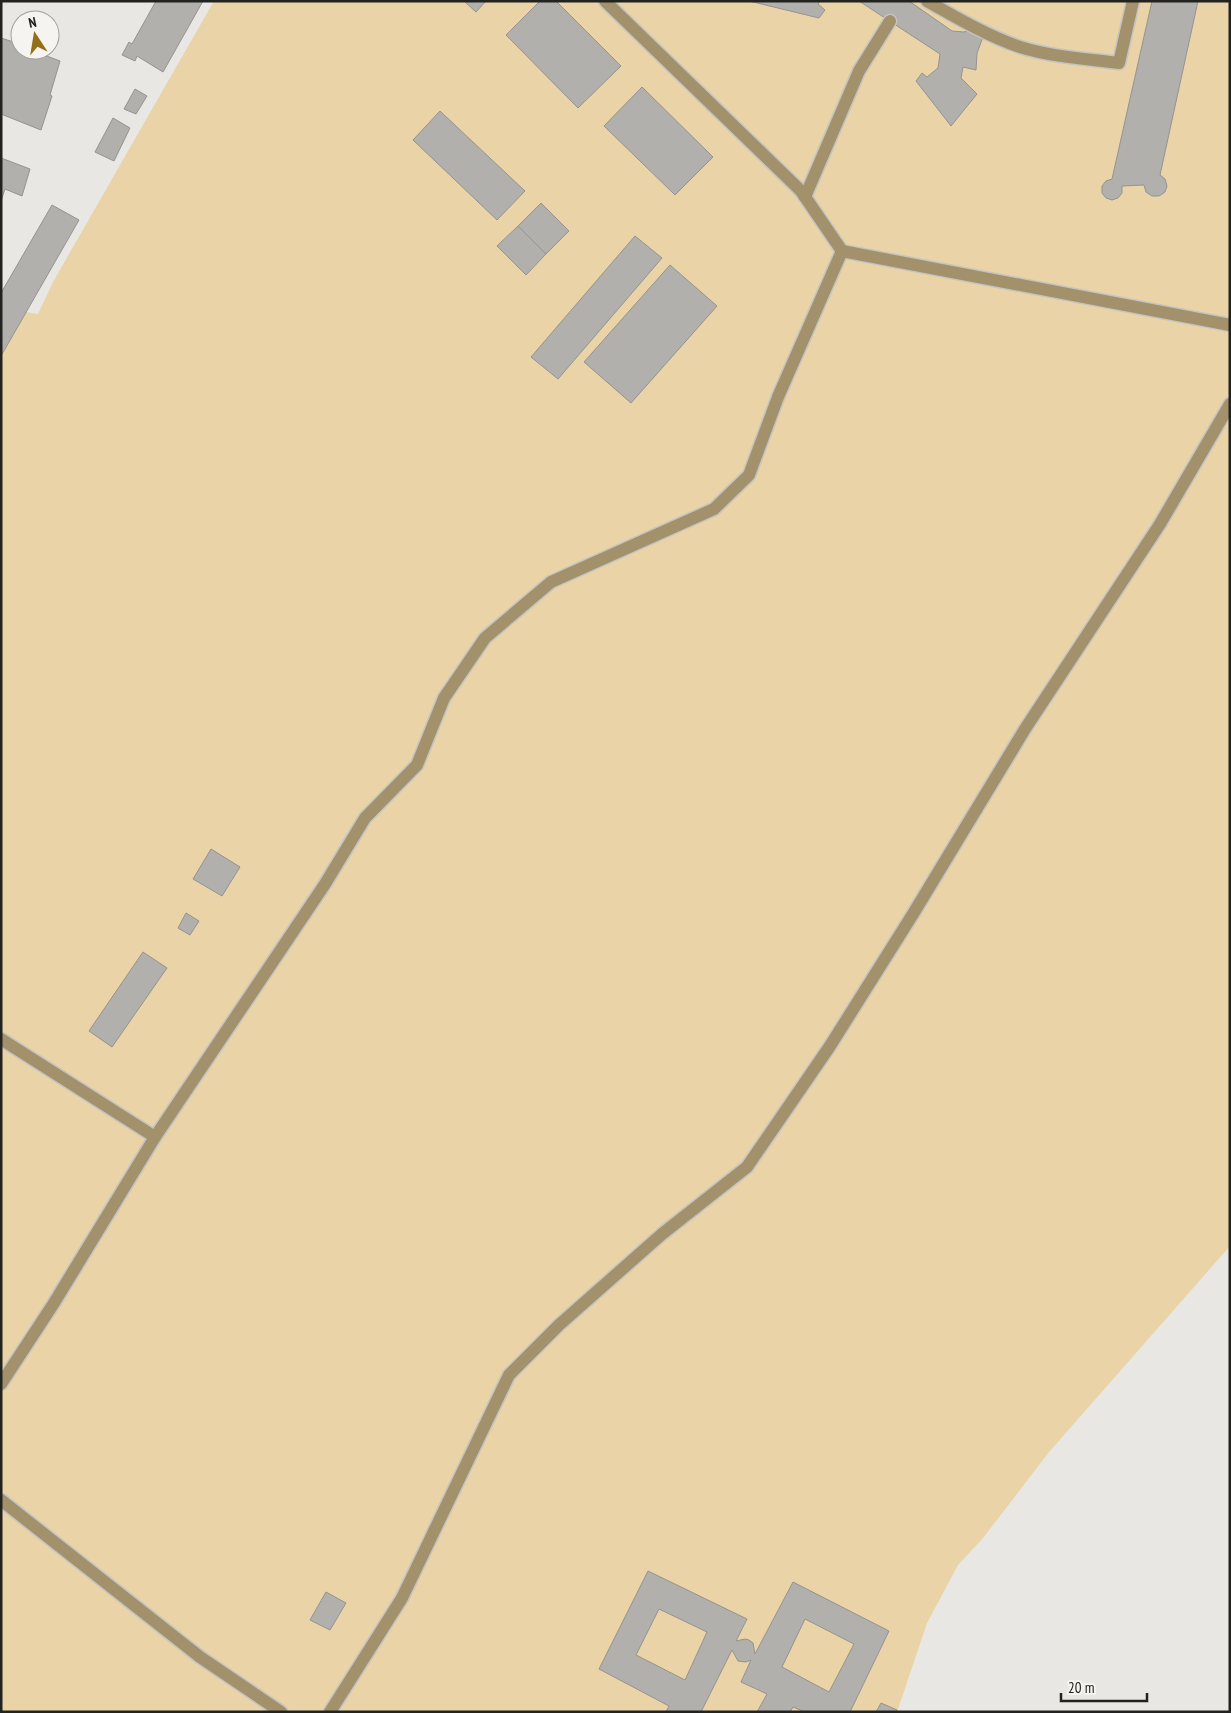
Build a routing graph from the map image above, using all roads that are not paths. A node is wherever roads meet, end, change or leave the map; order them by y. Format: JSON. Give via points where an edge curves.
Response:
{"nodes":[{"id":1,"x":605,"y":1,"type":"edge"},
{"id":2,"x":927,"y":1,"type":"edge"},
{"id":3,"x":1133,"y":1,"type":"edge"},
{"id":4,"x":890,"y":21,"type":"dead end"},
{"id":5,"x":805,"y":197,"type":"junction"},
{"id":6,"x":842,"y":250,"type":"junction"},
{"id":7,"x":1230,"y":325,"type":"edge"},
{"id":8,"x":1230,"y":404,"type":"edge"},
{"id":9,"x":1,"y":1039,"type":"edge"},
{"id":10,"x":156,"y":1137,"type":"junction"},
{"id":11,"x":1,"y":1384,"type":"edge"},
{"id":12,"x":1,"y":1500,"type":"edge"},
{"id":13,"x":281,"y":1712,"type":"edge"},
{"id":14,"x":330,"y":1712,"type":"edge"}],
"edges":[{"from":1,"to":5,"type":"street"},
{"from":2,"to":3,"type":"street","via":[[968,24],[1021,47],[1120,63]]},
{"from":4,"to":5,"type":"street","via":[[859,71]]},
{"from":5,"to":6,"type":"street"},
{"from":6,"to":7,"type":"street"},
{"from":6,"to":10,"type":"street","via":[[778,397],[749,475],[714,509],[551,582],[485,638],[444,698],[416,765],[366,818]]},
{"from":8,"to":14,"type":"street","via":[[1160,524],[1025,729],[840,1030],[747,1167],[662,1234],[508,1374],[402,1598]]},
{"from":9,"to":10,"type":"street"},
{"from":10,"to":11,"type":"street"},
{"from":12,"to":13,"type":"street","via":[[200,1657]]}]}
